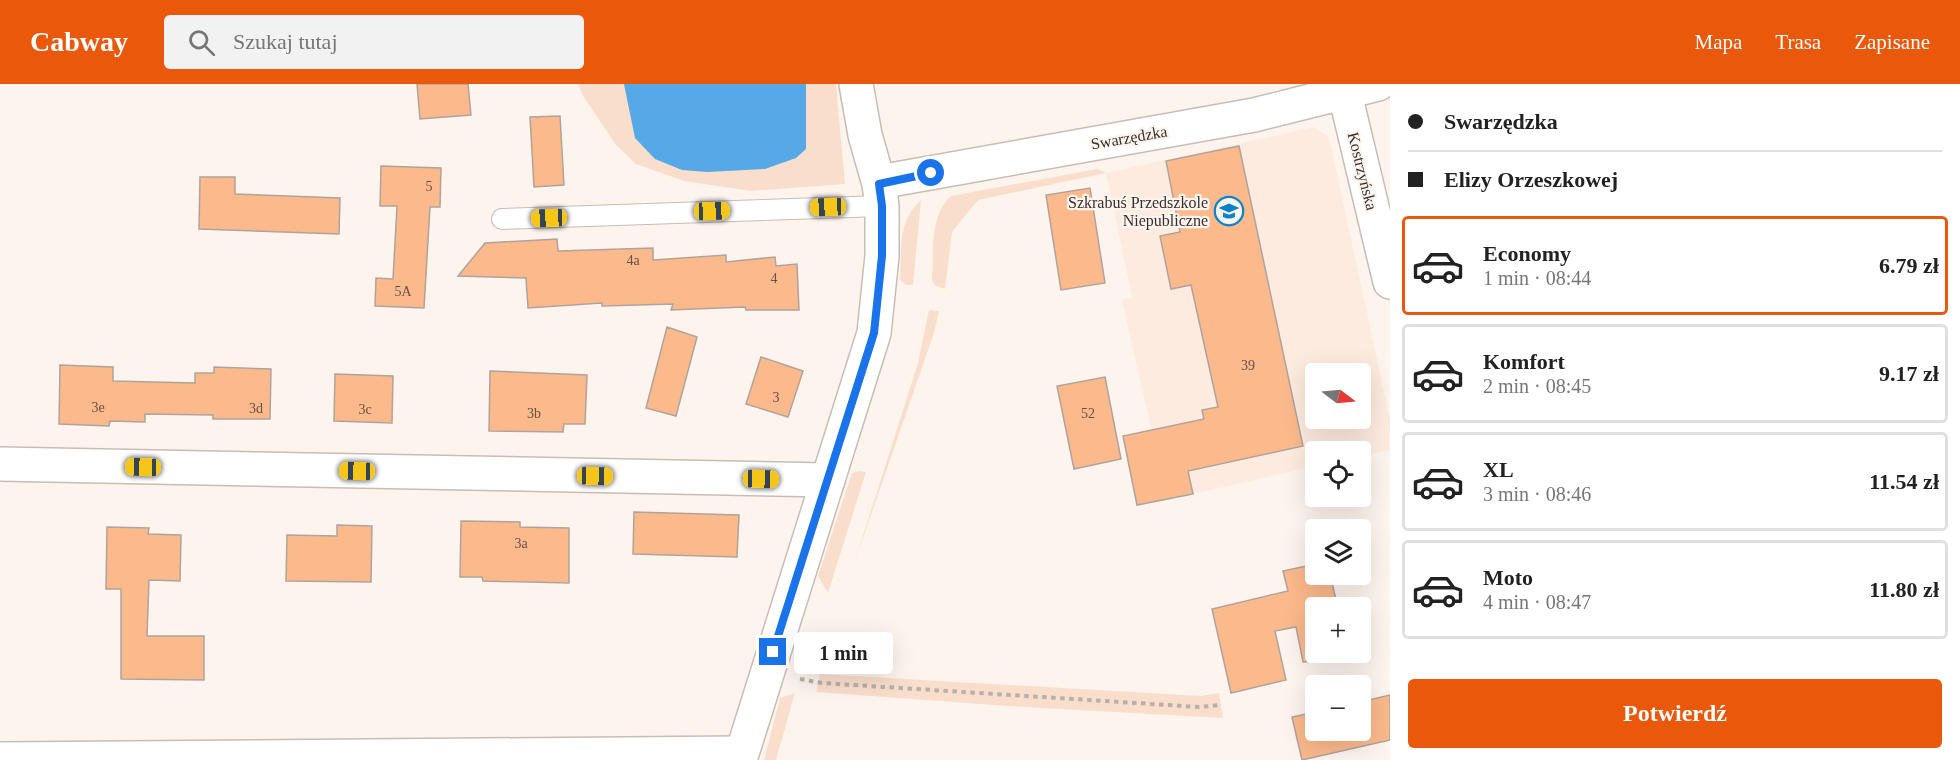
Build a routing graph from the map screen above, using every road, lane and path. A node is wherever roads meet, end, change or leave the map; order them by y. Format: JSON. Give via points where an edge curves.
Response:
{"nodes":[{"id":1,"x":856,"y":84,"type":"edge"},
{"id":2,"x":1378,"y":84,"type":"edge"},
{"id":3,"x":1345,"y":94,"type":"junction"},
{"id":4,"x":881,"y":195,"type":"junction"},
{"id":5,"x":502,"y":219,"type":"dead end"},
{"id":6,"x":1390,"y":282,"type":"edge"},
{"id":7,"x":0,"y":464,"type":"edge"},
{"id":8,"x":828,"y":480,"type":"junction"},
{"id":9,"x":767,"y":673,"type":"junction"},
{"id":10,"x":1221,"y":705,"type":"dead end"},
{"id":11,"x":741,"y":757,"type":"edge"},
{"id":12,"x":0,"y":759,"type":"edge"}],
"edges":[{"from":1,"to":4,"type":"street"},
{"from":2,"to":3,"type":"street","name":"Swarzędzka"},
{"from":3,"to":4,"type":"street","name":"Swarzędzka","via":[[1254,115],[896,178]]},
{"from":3,"to":6,"type":"street","name":"Kostrzyńska"},
{"from":4,"to":5,"type":"lane"},
{"from":4,"to":8,"type":"street","via":[[882,256],[874,333]]},
{"from":7,"to":8,"type":"street"},
{"from":8,"to":9,"type":"street"},
{"from":9,"to":10,"type":"path","via":[[822,683],[1199,707]]},
{"from":9,"to":11,"type":"street"},
{"from":11,"to":12,"type":"street"}]}
